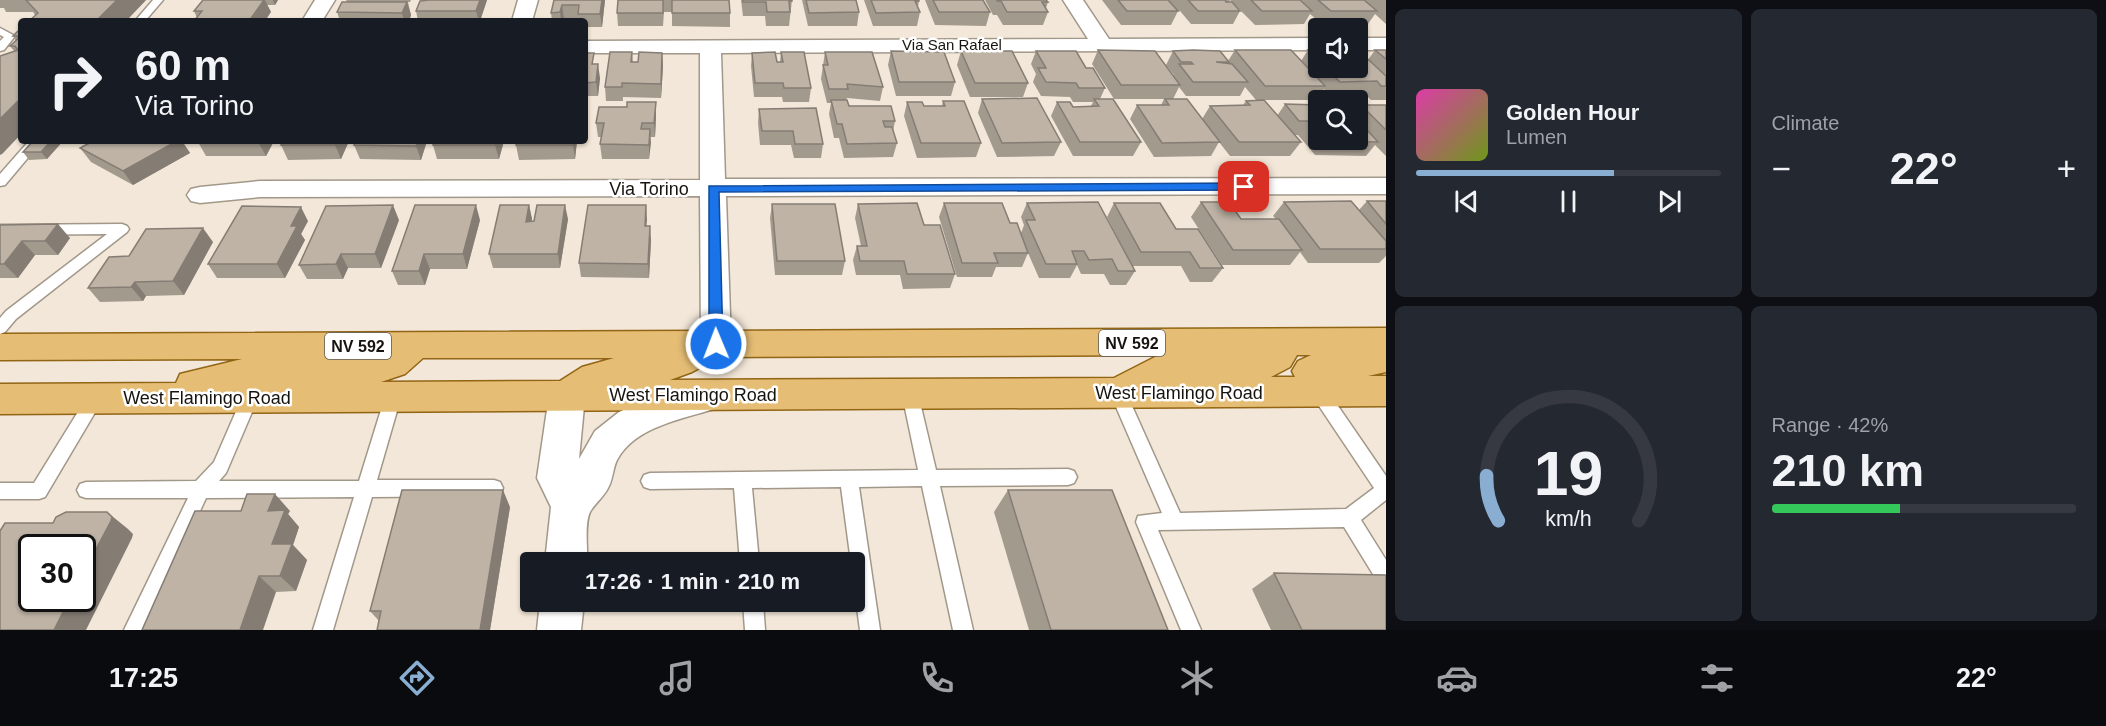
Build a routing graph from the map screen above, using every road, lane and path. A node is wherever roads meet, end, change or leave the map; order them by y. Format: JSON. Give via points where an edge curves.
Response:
{"nodes":[{"id":1,"x":158,"y":0,"type":"edge"},
{"id":2,"x":325,"y":0,"type":"edge"},
{"id":3,"x":528,"y":0,"type":"edge"},
{"id":4,"x":1073,"y":0,"type":"edge"},
{"id":5,"x":143,"y":18,"type":"edge"},
{"id":6,"x":314,"y":18,"type":"edge"},
{"id":7,"x":523,"y":18,"type":"edge"},
{"id":8,"x":0,"y":31,"type":"edge"},
{"id":9,"x":1308,"y":44,"type":"edge"},
{"id":10,"x":1368,"y":44,"type":"edge"},
{"id":11,"x":1386,"y":44,"type":"edge"},
{"id":12,"x":1104,"y":45,"type":"junction"},
{"id":13,"x":588,"y":46,"type":"edge"},
{"id":14,"x":710,"y":46,"type":"junction"},
{"id":15,"x":0,"y":48,"type":"edge"},
{"id":16,"x":33,"y":144,"type":"edge"},
{"id":17,"x":0,"y":182,"type":"edge"},
{"id":18,"x":1386,"y":186,"type":"edge"},
{"id":19,"x":713,"y":189,"type":"junction"},
{"id":20,"x":200,"y":195,"type":"dead end"},
{"id":21,"x":0,"y":230,"type":"edge"},
{"id":22,"x":0,"y":327,"type":"edge"},
{"id":23,"x":1386,"y":341,"type":"edge"},
{"id":24,"x":1284,"y":342,"type":"junction"},
{"id":25,"x":716,"y":344,"type":"junction"},
{"id":26,"x":413,"y":346,"type":"junction"},
{"id":27,"x":10,"y":350,"type":"edge"},
{"id":28,"x":1386,"y":362,"type":"edge"},
{"id":29,"x":1386,"y":391,"type":"edge"},
{"id":30,"x":1319,"y":392,"type":"junction"},
{"id":31,"x":1118,"y":393,"type":"junction"},
{"id":32,"x":910,"y":394,"type":"junction"},
{"id":33,"x":714,"y":395,"type":"junction"},
{"id":34,"x":567,"y":396,"type":"junction"},
{"id":35,"x":393,"y":397,"type":"junction"},
{"id":36,"x":250,"y":398,"type":"junction"},
{"id":37,"x":0,"y":399,"type":"edge"},
{"id":38,"x":111,"y":399,"type":"junction"},
{"id":39,"x":929,"y":477,"type":"junction"},
{"id":40,"x":1068,"y":477,"type":"dead end"},
{"id":41,"x":849,"y":478,"type":"junction"},
{"id":42,"x":742,"y":480,"type":"junction"},
{"id":43,"x":650,"y":481,"type":"dead end"},
{"id":44,"x":365,"y":488,"type":"junction"},
{"id":45,"x":494,"y":488,"type":"edge"},
{"id":46,"x":201,"y":489,"type":"junction"},
{"id":47,"x":1385,"y":489,"type":"edge"},
{"id":48,"x":86,"y":490,"type":"dead end"},
{"id":49,"x":0,"y":491,"type":"edge"},
{"id":50,"x":571,"y":507,"type":"junction"},
{"id":51,"x":1349,"y":518,"type":"junction"},
{"id":52,"x":1174,"y":520,"type":"junction"},
{"id":53,"x":567,"y":552,"type":"edge"},
{"id":54,"x":748,"y":552,"type":"edge"},
{"id":55,"x":1386,"y":577,"type":"edge"},
{"id":56,"x":561,"y":612,"type":"edge"},
{"id":57,"x":754,"y":612,"type":"edge"},
{"id":58,"x":134,"y":630,"type":"edge"},
{"id":59,"x":323,"y":630,"type":"edge"},
{"id":60,"x":559,"y":630,"type":"edge"},
{"id":61,"x":755,"y":630,"type":"edge"},
{"id":62,"x":870,"y":630,"type":"edge"},
{"id":63,"x":963,"y":630,"type":"edge"},
{"id":64,"x":1191,"y":630,"type":"edge"}],
"edges":[{"from":1,"to":5,"type":"lane"},
{"from":2,"to":6,"type":"street"},
{"from":3,"to":7,"type":"street"},
{"from":4,"to":12,"type":"street"},
{"from":8,"to":15,"type":"lane","via":[[10,36]]},
{"from":9,"to":12,"type":"street","name":"Via San Rafael"},
{"from":10,"to":11,"type":"street"},
{"from":12,"to":14,"type":"street","name":"Via San Rafael"},
{"from":13,"to":14,"type":"street","name":"Via San Rafael"},
{"from":14,"to":19,"type":"street"},
{"from":16,"to":17,"type":"lane"},
{"from":18,"to":19,"type":"street","name":"Via Torino"},
{"from":19,"to":20,"type":"street","name":"Via Torino","via":[[260,189]]},
{"from":19,"to":25,"type":"street"},
{"from":21,"to":22,"type":"lane","via":[[122,229]]},
{"from":23,"to":24,"type":"main road","number":"NV 592"},
{"from":24,"to":25,"type":"main road","number":"NV 592"},
{"from":24,"to":31,"type":"main road","via":[[1277,361],[1262,366],[1160,369]]},
{"from":25,"to":26,"type":"main road","number":"NV 592"},
{"from":25,"to":34,"type":"main road","via":[[664,368],[621,369],[583,381]]},
{"from":26,"to":27,"type":"main road","number":"NV 592"},
{"from":26,"to":38,"type":"main road","via":[[383,369],[368,372],[254,371]]},
{"from":28,"to":30,"type":"main road","via":[[1316,367],[1310,371]]},
{"from":29,"to":30,"type":"main road","name":"West Flamingo Road"},
{"from":30,"to":31,"type":"main road","name":"West Flamingo Road"},
{"from":30,"to":47,"type":"lane"},
{"from":31,"to":32,"type":"main road","name":"West Flamingo Road"},
{"from":31,"to":52,"type":"lane"},
{"from":32,"to":33,"type":"main road","name":"West Flamingo Road"},
{"from":32,"to":39,"type":"lane"},
{"from":33,"to":34,"type":"main road","name":"West Flamingo Road"},
{"from":33,"to":50,"type":"street","via":[[661,410],[616,435],[600,453],[594,477]]},
{"from":34,"to":35,"type":"main road","name":"West Flamingo Road"},
{"from":34,"to":50,"type":"street","via":[[557,478]]},
{"from":35,"to":36,"type":"main road","name":"West Flamingo Road"},
{"from":35,"to":44,"type":"lane"},
{"from":36,"to":38,"type":"main road","name":"West Flamingo Road"},
{"from":36,"to":46,"type":"lane","via":[[220,467]]},
{"from":37,"to":38,"type":"main road","name":"West Flamingo Road"},
{"from":38,"to":49,"type":"lane","via":[[39,491]]},
{"from":39,"to":40,"type":"lane"},
{"from":39,"to":41,"type":"lane"},
{"from":39,"to":63,"type":"lane"},
{"from":41,"to":42,"type":"lane"},
{"from":41,"to":62,"type":"lane"},
{"from":42,"to":43,"type":"lane"},
{"from":42,"to":54,"type":"lane"},
{"from":44,"to":45,"type":"lane"},
{"from":44,"to":46,"type":"lane"},
{"from":44,"to":59,"type":"lane"},
{"from":46,"to":48,"type":"lane"},
{"from":46,"to":58,"type":"lane"},
{"from":47,"to":51,"type":"lane"},
{"from":50,"to":53,"type":"street"},
{"from":51,"to":52,"type":"lane"},
{"from":51,"to":55,"type":"lane"},
{"from":52,"to":64,"type":"lane","via":[[1145,522]]},
{"from":56,"to":60,"type":"street"},
{"from":57,"to":61,"type":"lane"}]}
